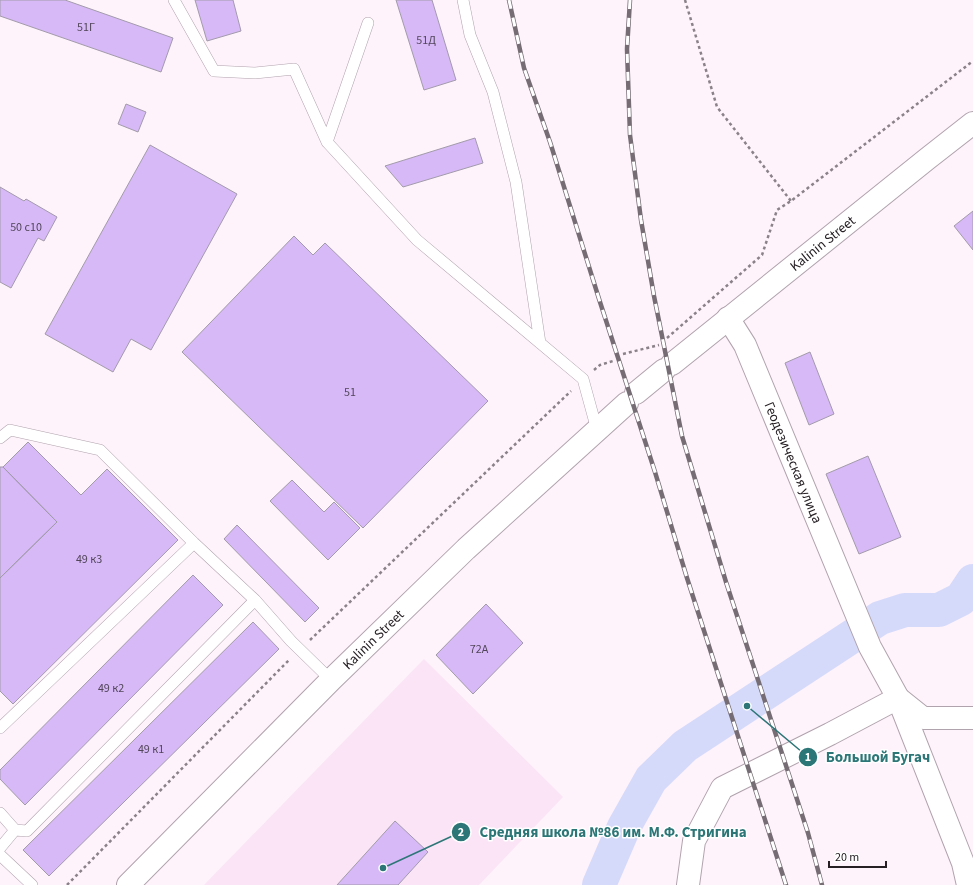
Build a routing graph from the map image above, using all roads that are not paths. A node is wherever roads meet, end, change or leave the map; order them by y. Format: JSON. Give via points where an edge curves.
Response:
{"nodes":[{"id":1,"x":174,"y":0,"type":"edge"},
{"id":2,"x":463,"y":0,"type":"edge"},
{"id":3,"x":368,"y":23,"type":"dead end"},
{"id":4,"x":973,"y":123,"type":"edge"},
{"id":5,"x":327,"y":142,"type":"junction"},
{"id":6,"x":728,"y":318,"type":"junction"},
{"id":7,"x":540,"y":343,"type":"junction"},
{"id":8,"x":597,"y":430,"type":"junction"},
{"id":9,"x":0,"y":438,"type":"edge"},
{"id":10,"x":194,"y":543,"type":"junction"},
{"id":11,"x":255,"y":600,"type":"junction"},
{"id":12,"x":330,"y":680,"type":"junction"},
{"id":13,"x":898,"y":698,"type":"junction"},
{"id":14,"x":973,"y":718,"type":"edge"},
{"id":15,"x":0,"y":728,"type":"edge"},
{"id":16,"x":0,"y":813,"type":"edge"},
{"id":17,"x":15,"y":830,"type":"junction"},
{"id":18,"x":0,"y":848,"type":"edge"},
{"id":19,"x":0,"y":855,"type":"edge"},
{"id":20,"x":32,"y":885,"type":"edge"},
{"id":21,"x":128,"y":885,"type":"edge"},
{"id":22,"x":688,"y":885,"type":"edge"},
{"id":23,"x":968,"y":885,"type":"edge"}],
"edges":[{"from":1,"to":5,"type":"lane","via":[[214,71],[255,73],[294,69]]},
{"from":2,"to":7,"type":"lane","via":[[470,35],[493,92],[516,182]]},
{"from":3,"to":5,"type":"lane"},
{"from":4,"to":6,"type":"main road","name":"Kalinin Street"},
{"from":5,"to":7,"type":"lane","via":[[417,240]]},
{"from":6,"to":8,"type":"main road","name":"Kalinin Street","via":[[631,398]]},
{"from":6,"to":13,"type":"main road","name":"Геодезическая улица","via":[[745,345],[870,646]]},
{"from":7,"to":8,"type":"lane","via":[[583,379]]},
{"from":8,"to":12,"type":"main road","name":"Kalinin Street","via":[[466,549]]},
{"from":9,"to":10,"type":"lane","via":[[10,430],[100,450]]},
{"from":10,"to":11,"type":"lane"},
{"from":10,"to":15,"type":"lane"},
{"from":11,"to":12,"type":"lane"},
{"from":11,"to":17,"type":"lane","via":[[27,831]]},
{"from":12,"to":21,"type":"main road","name":"Kalinin Street"},
{"from":13,"to":14,"type":"main road","via":[[923,718]]},
{"from":13,"to":22,"type":"main road","via":[[722,788],[694,841]]},
{"from":13,"to":23,"type":"main road","via":[[963,863]]},
{"from":16,"to":17,"type":"lane"},
{"from":17,"to":18,"type":"lane"},
{"from":19,"to":20,"type":"lane"}]}
